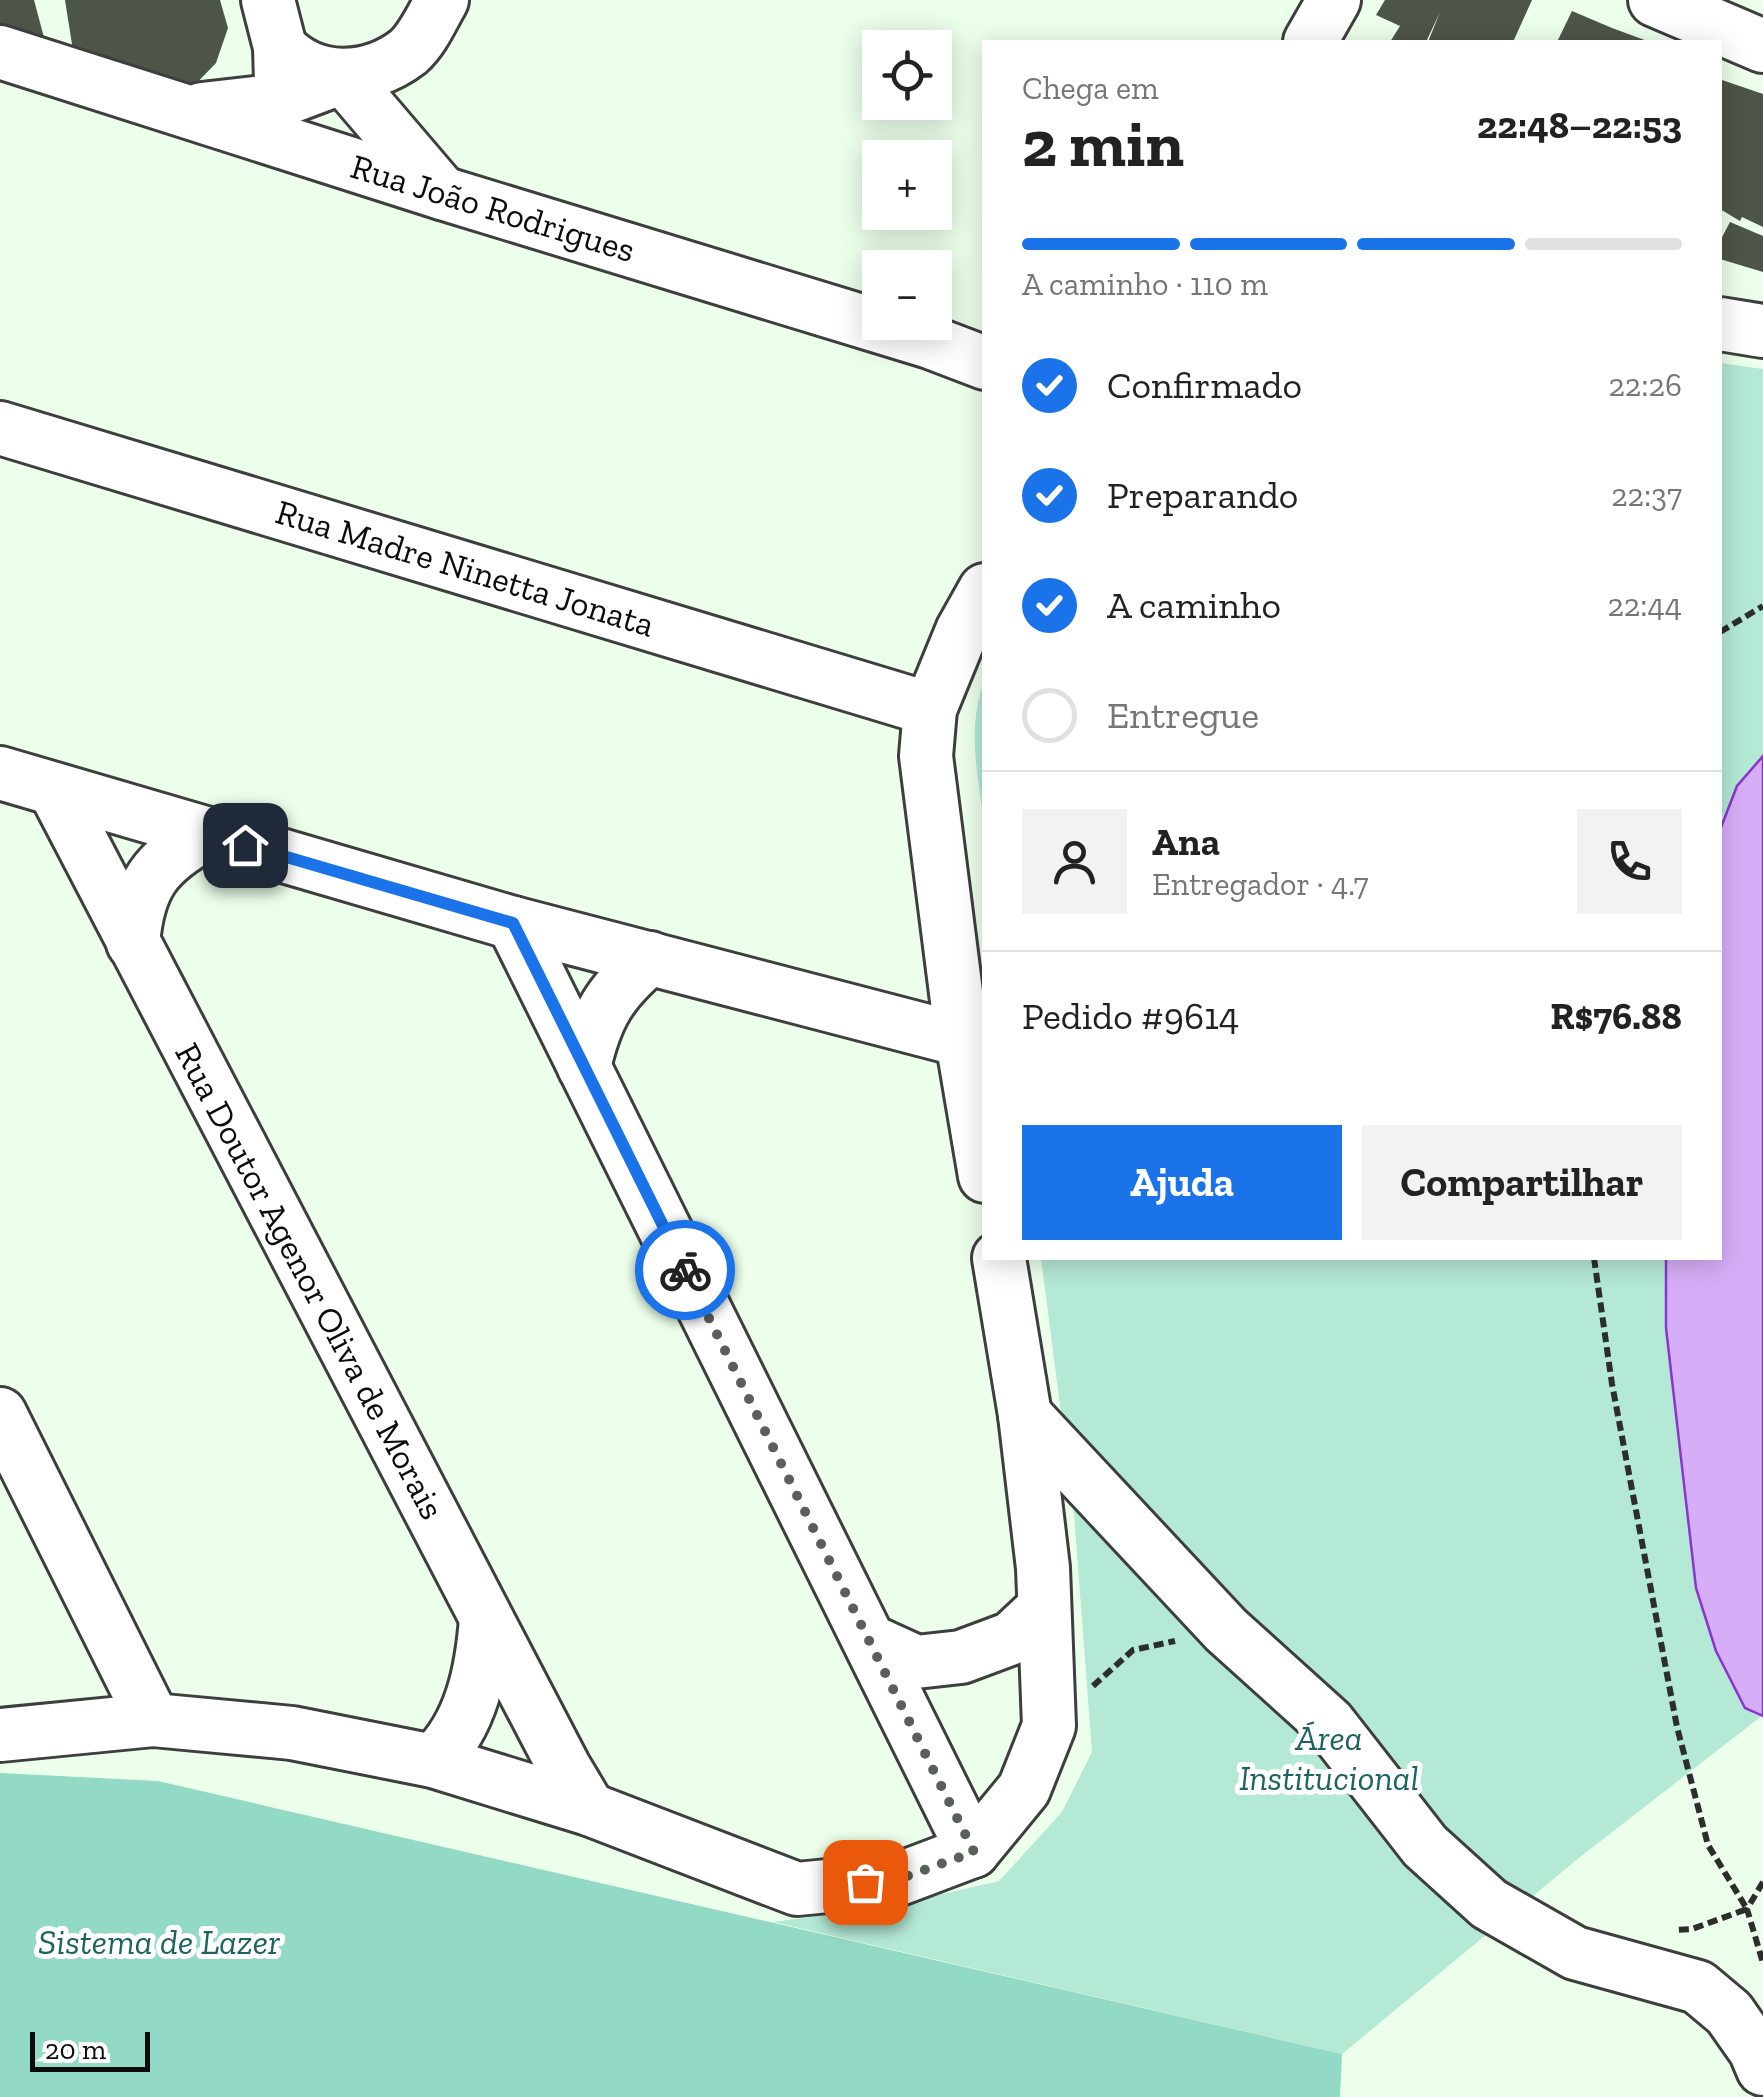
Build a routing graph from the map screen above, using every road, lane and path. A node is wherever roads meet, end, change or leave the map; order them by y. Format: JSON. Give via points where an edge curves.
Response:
{"nodes":[{"id":1,"x":1334,"y":0,"type":"edge"},
{"id":2,"x":1655,"y":0,"type":"edge"},
{"id":3,"x":432,"y":19,"type":"edge"},
{"id":4,"x":274,"y":24,"type":"edge"},
{"id":5,"x":1311,"y":40,"type":"edge"},
{"id":6,"x":1763,"y":46,"type":"edge"},
{"id":7,"x":0,"y":52,"type":"edge"},
{"id":8,"x":343,"y":77,"type":"junction"},
{"id":9,"x":207,"y":109,"type":"junction"},
{"id":10,"x":278,"y":119,"type":"junction"},
{"id":11,"x":407,"y":152,"type":"junction"},
{"id":12,"x":442,"y":193,"type":"junction"},
{"id":13,"x":1722,"y":324,"type":"edge"},
{"id":14,"x":1763,"y":331,"type":"edge"},
{"id":15,"x":982,"y":362,"type":"edge"},
{"id":16,"x":0,"y":428,"type":"edge"},
{"id":17,"x":982,"y":595,"type":"edge"},
{"id":18,"x":1763,"y":606,"type":"edge"},
{"id":19,"x":1722,"y":631,"type":"edge"},
{"id":20,"x":930,"y":709,"type":"junction"},
{"id":21,"x":0,"y":773,"type":"edge"},
{"id":22,"x":55,"y":791,"type":"junction"},
{"id":23,"x":206,"y":834,"type":"junction"},
{"id":24,"x":513,"y":923,"type":"junction"},
{"id":25,"x":133,"y":943,"type":"junction"},
{"id":26,"x":650,"y":958,"type":"junction"},
{"id":27,"x":962,"y":1040,"type":"junction"},
{"id":28,"x":584,"y":1067,"type":"junction"},
{"id":29,"x":982,"y":1158,"type":"edge"},
{"id":30,"x":999,"y":1260,"type":"edge"},
{"id":31,"x":1594,"y":1260,"type":"edge"},
{"id":32,"x":0,"y":1414,"type":"edge"},
{"id":33,"x":1025,"y":1415,"type":"junction"},
{"id":34,"x":1044,"y":1608,"type":"junction"},
{"id":35,"x":486,"y":1619,"type":"junction"},
{"id":36,"x":1226,"y":1630,"type":"junction"},
{"id":37,"x":870,"y":1641,"type":"junction"},
{"id":38,"x":153,"y":1720,"type":"junction"},
{"id":39,"x":1049,"y":1726,"type":"junction"},
{"id":40,"x":0,"y":1735,"type":"edge"},
{"id":41,"x":433,"y":1761,"type":"junction"},
{"id":42,"x":589,"y":1808,"type":"junction"},
{"id":43,"x":974,"y":1852,"type":"junction"},
{"id":44,"x":1763,"y":1882,"type":"edge"},
{"id":45,"x":1747,"y":1909,"type":"junction"},
{"id":46,"x":1763,"y":1963,"type":"edge"},
{"id":47,"x":1763,"y":2069,"type":"edge"}],
"edges":[{"from":1,"to":5,"type":"street"},
{"from":2,"to":6,"type":"street"},
{"from":3,"to":8,"type":"street","via":[[409,51]]},
{"from":3,"to":11,"type":"street"},
{"from":4,"to":8,"type":"street","via":[[304,68]]},
{"from":4,"to":9,"type":"street"},
{"from":4,"to":10,"type":"street"},
{"from":7,"to":9,"type":"street","name":"Rua João Rodrigues"},
{"from":8,"to":10,"type":"street"},
{"from":8,"to":11,"type":"street"},
{"from":9,"to":10,"type":"street","name":"Rua João Rodrigues"},
{"from":10,"to":12,"type":"street","name":"Rua João Rodrigues"},
{"from":11,"to":12,"type":"street"},
{"from":12,"to":15,"type":"street","name":"Rua João Rodrigues"},
{"from":13,"to":14,"type":"street"},
{"from":16,"to":20,"type":"street","name":"Rua Madre Ninetta Jonata"},
{"from":17,"to":20,"type":"street"},
{"from":18,"to":19,"type":"path"},
{"from":20,"to":27,"type":"street","via":[[926,756]]},
{"from":21,"to":22,"type":"street"},
{"from":22,"to":23,"type":"street"},
{"from":22,"to":25,"type":"street","name":"Rua Doutor Agenor Oliva de Morais"},
{"from":23,"to":24,"type":"street"},
{"from":23,"to":25,"type":"street","via":[[151,876],[136,909]]},
{"from":24,"to":26,"type":"street"},
{"from":24,"to":28,"type":"street"},
{"from":25,"to":35,"type":"street","name":"Rua Doutor Agenor Oliva de Morais"},
{"from":26,"to":27,"type":"street"},
{"from":26,"to":28,"type":"street","via":[[620,984],[602,1013]]},
{"from":27,"to":29,"type":"street"},
{"from":28,"to":37,"type":"street"},
{"from":30,"to":33,"type":"street"},
{"from":31,"to":45,"type":"path","via":[[1677,1727],[1708,1845]]},
{"from":32,"to":38,"type":"street"},
{"from":33,"to":34,"type":"street"},
{"from":33,"to":36,"type":"street"},
{"from":34,"to":37,"type":"street","via":[[1012,1638],[961,1657],[916,1662]]},
{"from":34,"to":39,"type":"street"},
{"from":35,"to":41,"type":"street","via":[[468,1710]]},
{"from":35,"to":42,"type":"street","name":"Rua Doutor Agenor Oliva de Morais"},
{"from":36,"to":39,"type":"path","via":[[1133,1650]]},
{"from":36,"to":47,"type":"street","via":[[1330,1723],[1424,1846],[1489,1904],[1575,1953],[1698,1987],[1728,2013]]},
{"from":37,"to":43,"type":"street"},
{"from":38,"to":40,"type":"street"},
{"from":38,"to":41,"type":"street","via":[[292,1733]]},
{"from":39,"to":43,"type":"street","via":[[1024,1789]]},
{"from":41,"to":42,"type":"street"},
{"from":42,"to":43,"type":"street","via":[[798,1888],[899,1879]]},
{"from":44,"to":45,"type":"path"},
{"from":45,"to":46,"type":"path"}]}
